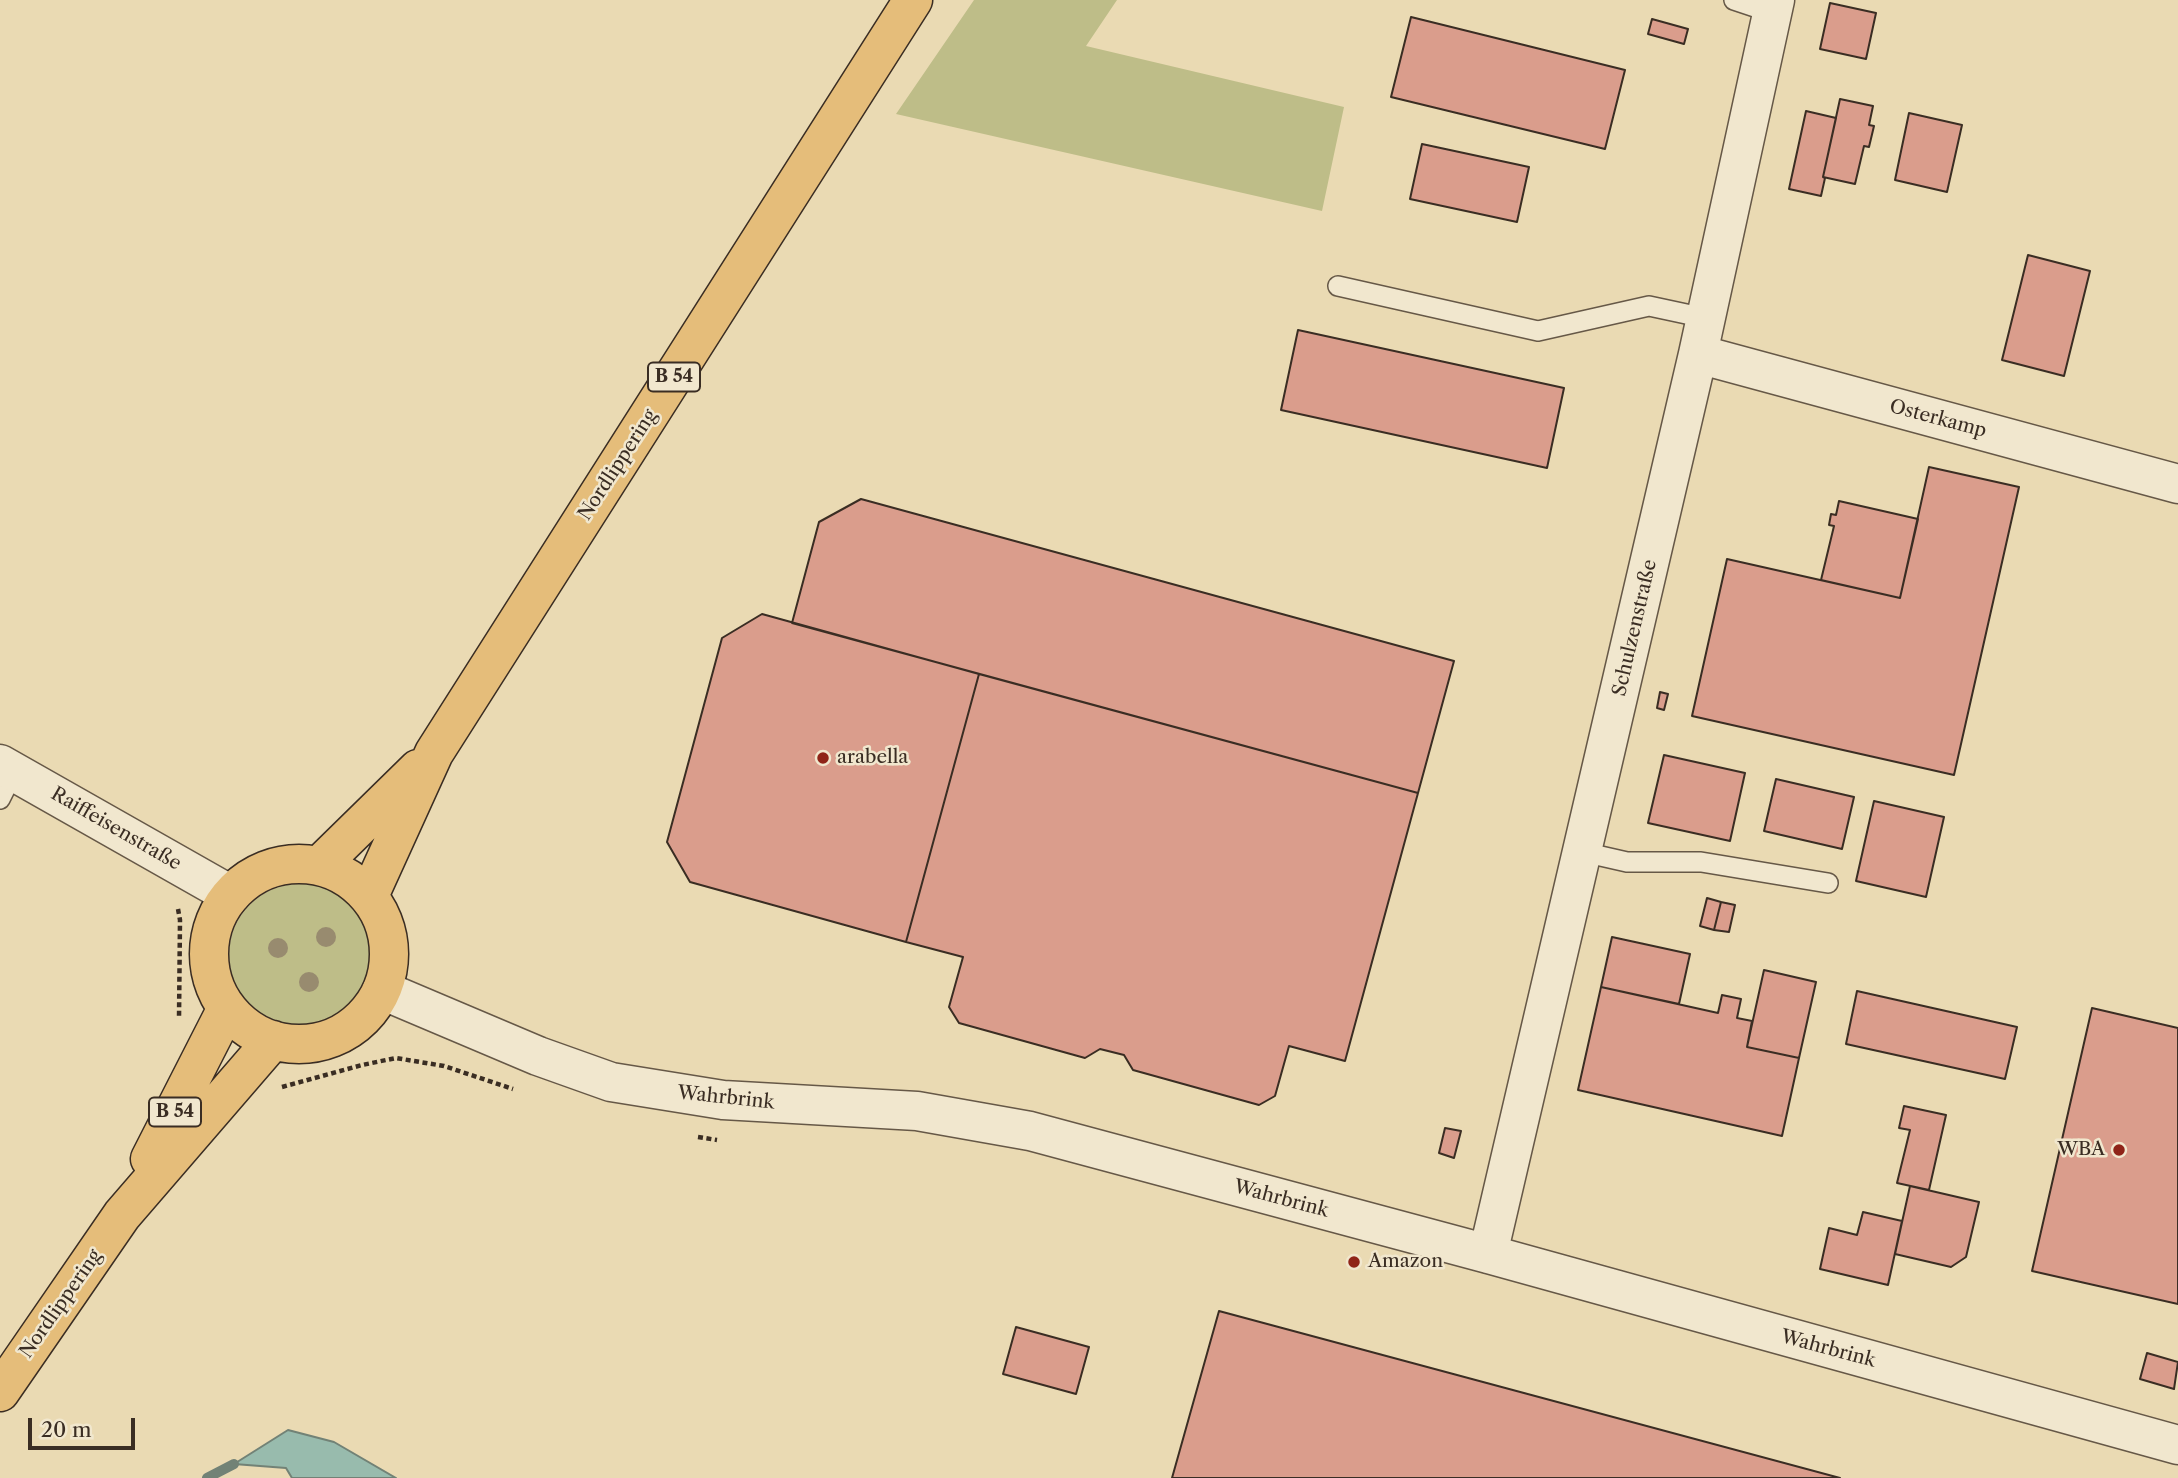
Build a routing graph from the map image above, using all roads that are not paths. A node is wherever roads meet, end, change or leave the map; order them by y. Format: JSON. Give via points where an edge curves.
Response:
{"nodes":[{"id":1,"x":913,"y":0,"type":"edge"},
{"id":2,"x":1734,"y":0,"type":"edge"},
{"id":3,"x":1774,"y":7,"type":"edge"},
{"id":4,"x":1338,"y":286,"type":"dead end"},
{"id":5,"x":1702,"y":336,"type":"junction"},
{"id":6,"x":2178,"y":484,"type":"edge"},
{"id":7,"x":434,"y":753,"type":"junction"},
{"id":8,"x":5,"y":778,"type":"edge"},
{"id":9,"x":1583,"y":852,"type":"junction"},
{"id":10,"x":319,"y":866,"type":"junction"},
{"id":11,"x":1828,"y":883,"type":"dead end"},
{"id":12,"x":231,"y":895,"type":"junction"},
{"id":13,"x":369,"y":897,"type":"junction"},
{"id":14,"x":382,"y":990,"type":"junction"},
{"id":15,"x":227,"y":1008,"type":"junction"},
{"id":16,"x":273,"y":1040,"type":"junction"},
{"id":17,"x":122,"y":1215,"type":"junction"},
{"id":18,"x":1488,"y":1254,"type":"junction"},
{"id":19,"x":0,"y":1392,"type":"edge"},
{"id":20,"x":2178,"y":1445,"type":"edge"}],
"edges":[{"from":1,"to":7,"type":"main road","name":"Nordlippering","number":"B 54"},
{"from":2,"to":3,"type":"lane"},
{"from":3,"to":5,"type":"street","name":"Schulzenstraße"},
{"from":4,"to":5,"type":"lane","via":[[1538,331],[1649,306]]},
{"from":5,"to":6,"type":"street","name":"Osterkamp"},
{"from":5,"to":9,"type":"street","name":"Schulzenstraße"},
{"from":7,"to":10,"type":"main road","name":"Nordlippering","number":"B 54"},
{"from":7,"to":13,"type":"main road","name":"Nordlippering","number":"B 54"},
{"from":8,"to":12,"type":"street","name":"Raiffeisenstraße","via":[[171,859]]},
{"from":9,"to":11,"type":"lane","via":[[1627,862],[1701,862]]},
{"from":9,"to":18,"type":"street","name":"Schulzenstraße"},
{"from":10,"to":12,"type":"main road","via":[[281,865],[259,873]]},
{"from":10,"to":13,"type":"main road","via":[[348,878]]},
{"from":12,"to":15,"type":"main road","via":[[214,924],[210,947],[211,970]]},
{"from":13,"to":14,"type":"main road","via":[[386,928],[389,949]]},
{"from":14,"to":16,"type":"main road","via":[[365,1015],[342,1033],[324,1041]]},
{"from":14,"to":18,"type":"street","name":"Wahrbrink","via":[[611,1082],[723,1100],[917,1111],[980,1122]]},
{"from":15,"to":16,"type":"main road","via":[[248,1027]]},
{"from":15,"to":17,"type":"main road","name":"Nordlippering","number":"B 54"},
{"from":16,"to":17,"type":"main road","name":"Nordlippering","number":"B 54"},
{"from":17,"to":19,"type":"main road","name":"Nordlippering","number":"B 54"},
{"from":18,"to":20,"type":"street","name":"Wahrbrink"}]}
